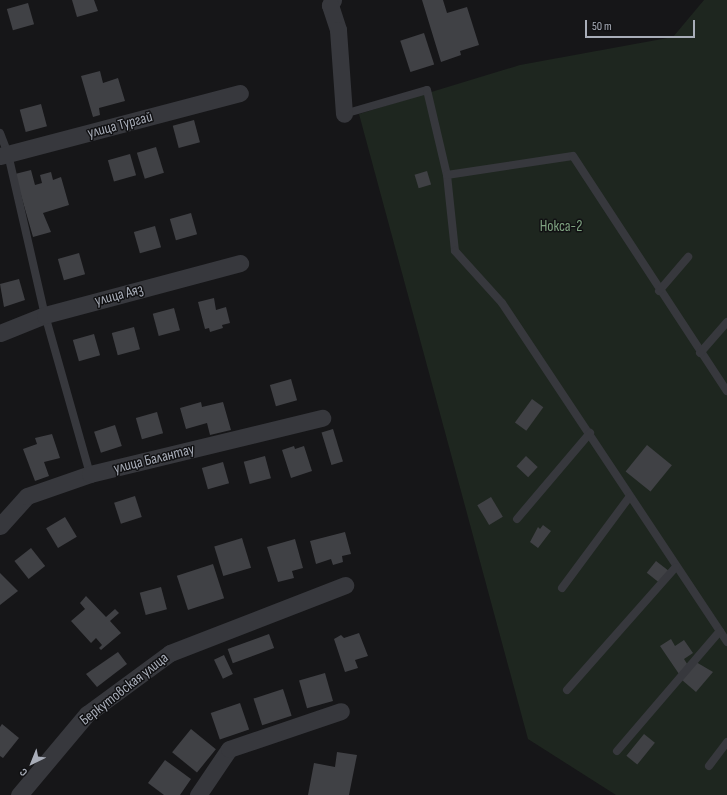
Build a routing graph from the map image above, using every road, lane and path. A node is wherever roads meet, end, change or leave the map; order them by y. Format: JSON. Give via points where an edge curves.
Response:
{"nodes":[{"id":1,"x":333,"y":0,"type":"edge"},
{"id":2,"x":240,"y":93,"type":"dead end"},
{"id":3,"x":344,"y":114,"type":"joint"},
{"id":4,"x":0,"y":133,"type":"edge"},
{"id":5,"x":4,"y":155,"type":"edge"},
{"id":6,"x":448,"y":175,"type":"junction"},
{"id":7,"x":688,"y":257,"type":"dead end"},
{"id":8,"x":240,"y":262,"type":"dead end"},
{"id":9,"x":659,"y":291,"type":"junction"},
{"id":10,"x":45,"y":315,"type":"junction"},
{"id":11,"x":727,"y":322,"type":"edge"},
{"id":12,"x":0,"y":333,"type":"edge"},
{"id":13,"x":700,"y":353,"type":"junction"},
{"id":14,"x":727,"y":392,"type":"edge"},
{"id":15,"x":322,"y":418,"type":"dead end"},
{"id":16,"x":590,"y":433,"type":"junction"},
{"id":17,"x":90,"y":474,"type":"junction"},
{"id":18,"x":630,"y":496,"type":"junction"},
{"id":19,"x":516,"y":519,"type":"dead end"},
{"id":20,"x":0,"y":526,"type":"edge"},
{"id":21,"x":676,"y":567,"type":"junction"},
{"id":22,"x":345,"y":585,"type":"dead end"},
{"id":23,"x":562,"y":588,"type":"dead end"},
{"id":24,"x":720,"y":631,"type":"junction"},
{"id":25,"x":727,"y":642,"type":"edge"},
{"id":26,"x":567,"y":690,"type":"dead end"},
{"id":27,"x":341,"y":711,"type":"dead end"},
{"id":28,"x":727,"y":742,"type":"edge"},
{"id":29,"x":617,"y":751,"type":"dead end"},
{"id":30,"x":709,"y":766,"type":"dead end"},
{"id":31,"x":19,"y":795,"type":"edge"},
{"id":32,"x":198,"y":795,"type":"edge"}],
"edges":[{"from":1,"to":3,"type":"street","via":[[330,5],[338,30]]},
{"from":2,"to":5,"type":"street","name":"улица Тургай"},
{"from":3,"to":6,"type":"lane","via":[[427,90]]},
{"from":4,"to":5,"type":"lane"},
{"from":5,"to":10,"type":"lane"},
{"from":6,"to":9,"type":"lane","via":[[573,156]]},
{"from":6,"to":16,"type":"lane","via":[[455,251],[502,303]]},
{"from":7,"to":9,"type":"lane"},
{"from":8,"to":10,"type":"street","name":"улица Аяз"},
{"from":9,"to":13,"type":"lane"},
{"from":10,"to":12,"type":"street","name":"улица Аяз"},
{"from":10,"to":17,"type":"lane"},
{"from":11,"to":13,"type":"lane"},
{"from":13,"to":14,"type":"lane"},
{"from":15,"to":17,"type":"street","name":"улица Балантау"},
{"from":16,"to":18,"type":"lane"},
{"from":16,"to":19,"type":"lane"},
{"from":17,"to":20,"type":"street","name":"улица Балантау","via":[[27,496]]},
{"from":18,"to":21,"type":"lane"},
{"from":18,"to":23,"type":"lane"},
{"from":21,"to":24,"type":"lane"},
{"from":21,"to":26,"type":"lane"},
{"from":22,"to":31,"type":"street","name":"Беркутовская улица","via":[[170,652],[87,714]]},
{"from":24,"to":25,"type":"lane"},
{"from":24,"to":29,"type":"lane"},
{"from":27,"to":32,"type":"street","via":[[229,749]]},
{"from":28,"to":30,"type":"lane"}]}
